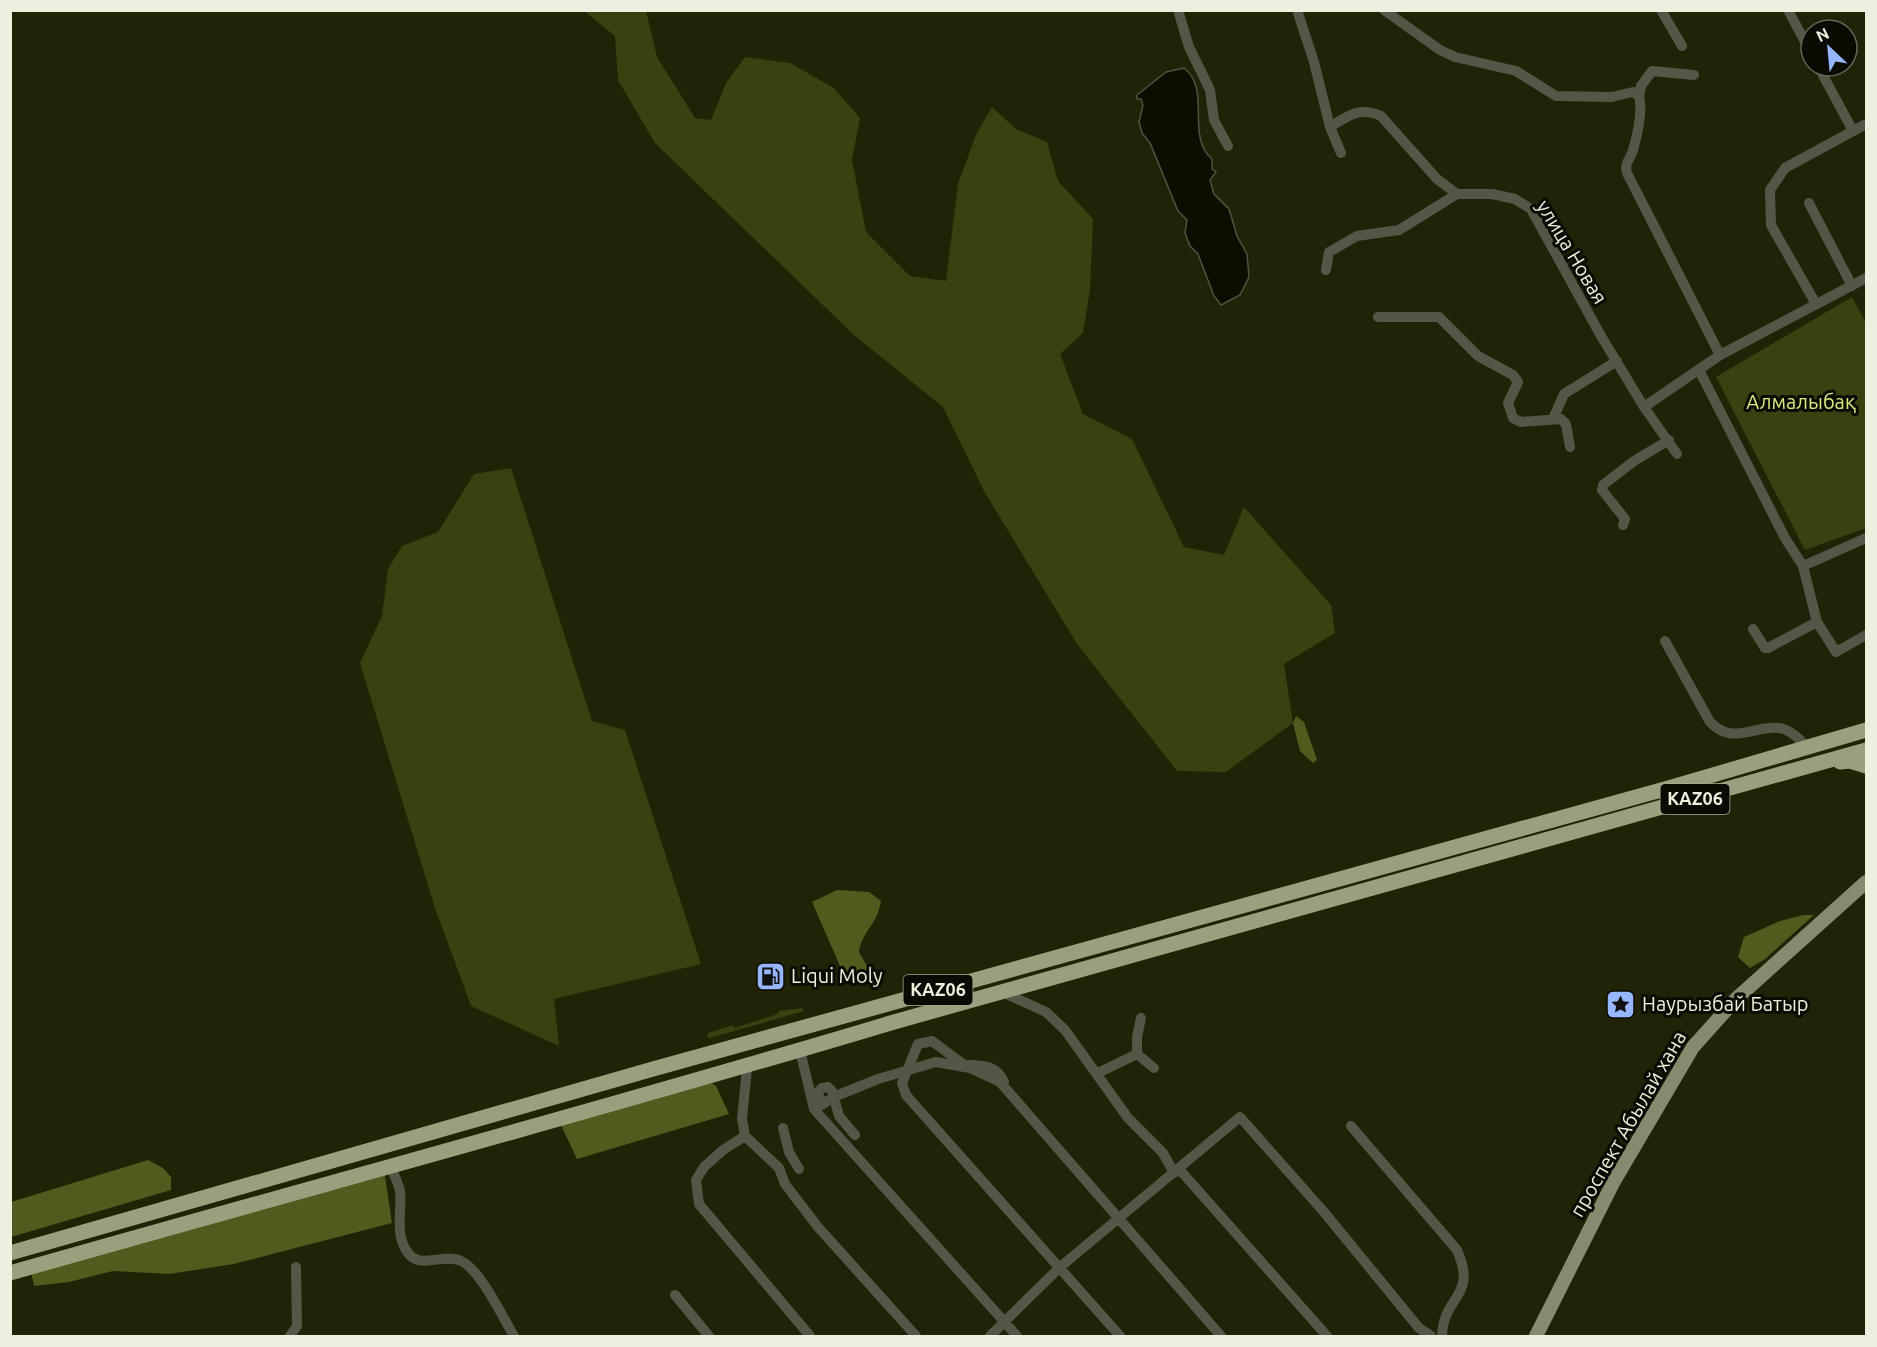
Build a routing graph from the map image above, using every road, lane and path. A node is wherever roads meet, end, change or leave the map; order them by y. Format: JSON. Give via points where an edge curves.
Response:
{"nodes":[{"id":1,"x":1178,"y":10,"type":"edge"},
{"id":2,"x":1297,"y":10,"type":"edge"},
{"id":3,"x":1384,"y":10,"type":"edge"},
{"id":4,"x":1661,"y":10,"type":"edge"},
{"id":5,"x":1788,"y":10,"type":"edge"},
{"id":6,"x":1799,"y":31,"type":"edge"},
{"id":7,"x":1682,"y":46,"type":"dead end"},
{"id":8,"x":1694,"y":75,"type":"dead end"},
{"id":9,"x":1824,"y":78,"type":"edge"},
{"id":10,"x":1639,"y":96,"type":"junction"},
{"id":11,"x":1866,"y":124,"type":"edge"},
{"id":12,"x":1330,"y":127,"type":"junction"},
{"id":13,"x":1853,"y":131,"type":"junction"},
{"id":14,"x":1228,"y":146,"type":"dead end"},
{"id":15,"x":1341,"y":153,"type":"dead end"},
{"id":16,"x":1456,"y":194,"type":"junction"},
{"id":17,"x":1809,"y":203,"type":"dead end"},
{"id":18,"x":1326,"y":270,"type":"dead end"},
{"id":19,"x":1861,"y":284,"type":"edge"},
{"id":20,"x":1816,"y":304,"type":"junction"},
{"id":21,"x":1378,"y":317,"type":"dead end"},
{"id":22,"x":1720,"y":355,"type":"junction"},
{"id":23,"x":1617,"y":361,"type":"junction"},
{"id":24,"x":1699,"y":370,"type":"junction"},
{"id":25,"x":1644,"y":407,"type":"junction"},
{"id":26,"x":1553,"y":419,"type":"junction"},
{"id":27,"x":1669,"y":440,"type":"junction"},
{"id":28,"x":1570,"y":447,"type":"dead end"},
{"id":29,"x":1677,"y":454,"type":"dead end"},
{"id":30,"x":1623,"y":525,"type":"dead end"},
{"id":31,"x":1866,"y":538,"type":"edge"},
{"id":32,"x":1803,"y":566,"type":"junction"},
{"id":33,"x":1817,"y":622,"type":"junction"},
{"id":34,"x":1753,"y":629,"type":"dead end"},
{"id":35,"x":1866,"y":635,"type":"edge"},
{"id":36,"x":1665,"y":641,"type":"dead end"},
{"id":37,"x":1866,"y":730,"type":"edge"},
{"id":38,"x":1807,"y":747,"type":"junction"},
{"id":39,"x":1866,"y":750,"type":"edge"},
{"id":40,"x":1866,"y":766,"type":"edge"},
{"id":41,"x":1798,"y":767,"type":"junction"},
{"id":42,"x":1866,"y":882,"type":"edge"},
{"id":43,"x":1002,"y":992,"type":"junction"},
{"id":44,"x":1141,"y":1018,"type":"dead end"},
{"id":45,"x":800,"y":1050,"type":"junction"},
{"id":46,"x":1137,"y":1054,"type":"junction"},
{"id":47,"x":967,"y":1067,"type":"junction"},
{"id":48,"x":747,"y":1068,"type":"junction"},
{"id":49,"x":1154,"y":1068,"type":"dead end"},
{"id":50,"x":905,"y":1071,"type":"junction"},
{"id":51,"x":1098,"y":1072,"type":"junction"},
{"id":52,"x":834,"y":1097,"type":"junction"},
{"id":53,"x":819,"y":1106,"type":"junction"},
{"id":54,"x":1351,"y":1126,"type":"dead end"},
{"id":55,"x":783,"y":1128,"type":"dead end"},
{"id":56,"x":745,"y":1136,"type":"junction"},
{"id":57,"x":855,"y":1136,"type":"dead end"},
{"id":58,"x":789,"y":1152,"type":"junction"},
{"id":59,"x":390,"y":1165,"type":"junction"},
{"id":60,"x":799,"y":1169,"type":"dead end"},
{"id":61,"x":1176,"y":1171,"type":"junction"},
{"id":62,"x":785,"y":1184,"type":"junction"},
{"id":63,"x":1120,"y":1217,"type":"junction"},
{"id":64,"x":10,"y":1253,"type":"edge"},
{"id":65,"x":296,"y":1267,"type":"dead end"},
{"id":66,"x":1059,"y":1268,"type":"junction"},
{"id":67,"x":10,"y":1274,"type":"edge"},
{"id":68,"x":675,"y":1295,"type":"dead end"},
{"id":69,"x":1005,"y":1322,"type":"junction"},
{"id":70,"x":290,"y":1336,"type":"edge"},
{"id":71,"x":514,"y":1336,"type":"edge"},
{"id":72,"x":709,"y":1336,"type":"edge"},
{"id":73,"x":810,"y":1336,"type":"edge"},
{"id":74,"x":916,"y":1336,"type":"edge"},
{"id":75,"x":990,"y":1336,"type":"edge"},
{"id":76,"x":1017,"y":1336,"type":"edge"},
{"id":77,"x":1120,"y":1336,"type":"edge"},
{"id":78,"x":1221,"y":1336,"type":"edge"},
{"id":79,"x":1327,"y":1336,"type":"edge"},
{"id":80,"x":1431,"y":1336,"type":"edge"},
{"id":81,"x":1442,"y":1336,"type":"edge"},
{"id":82,"x":1536,"y":1336,"type":"edge"}],
"edges":[{"from":1,"to":14,"type":"street","via":[[1210,90],[1214,120]]},
{"from":2,"to":12,"type":"street"},
{"from":3,"to":10,"type":"street","via":[[1440,50],[1516,71],[1556,96],[1612,97],[1633,92]]},
{"from":4,"to":7,"type":"street"},
{"from":5,"to":6,"type":"street"},
{"from":8,"to":10,"type":"street","via":[[1652,71]]},
{"from":9,"to":13,"type":"street"},
{"from":10,"to":22,"type":"street","via":[[1627,174]]},
{"from":11,"to":13,"type":"street"},
{"from":12,"to":15,"type":"street"},
{"from":12,"to":16,"type":"street","via":[[1365,110],[1381,116],[1437,179]]},
{"from":13,"to":20,"type":"street","via":[[1785,168],[1770,190],[1771,225]]},
{"from":16,"to":18,"type":"street","via":[[1399,230],[1357,236],[1344,242],[1329,252]]},
{"from":16,"to":23,"type":"street","name":"улица Новая","via":[[1492,194],[1515,199],[1531,209]]},
{"from":17,"to":19,"type":"street"},
{"from":19,"to":20,"type":"street"},
{"from":20,"to":22,"type":"street"},
{"from":21,"to":26,"type":"street","via":[[1439,317],[1478,356],[1513,375],[1518,382],[1508,403],[1513,418],[1521,422]]},
{"from":22,"to":24,"type":"street"},
{"from":23,"to":25,"type":"street","name":"улица Новая"},
{"from":23,"to":26,"type":"street","via":[[1564,394]]},
{"from":24,"to":25,"type":"street"},
{"from":24,"to":32,"type":"street"},
{"from":25,"to":27,"type":"street","name":"улица Новая"},
{"from":26,"to":28,"type":"street","via":[[1561,418],[1566,424]]},
{"from":27,"to":29,"type":"street","name":"улица Новая"},
{"from":27,"to":30,"type":"street","via":[[1604,485],[1602,490],[1625,519]]},
{"from":31,"to":32,"type":"street"},
{"from":32,"to":33,"type":"street"},
{"from":33,"to":34,"type":"street","via":[[1768,648]]},
{"from":33,"to":35,"type":"street","via":[[1836,652]]},
{"from":36,"to":38,"type":"street","via":[[1710,722],[1719,731],[1732,734],[1780,728]]},
{"from":37,"to":38,"type":"highway","number":"KАZ06"},
{"from":38,"to":64,"type":"highway","number":"KАZ06"},
{"from":39,"to":41,"type":"highway","number":"KАZ06"},
{"from":40,"to":41,"type":"highway","via":[[1850,761]]},
{"from":41,"to":43,"type":"highway","number":"KАZ06"},
{"from":42,"to":82,"type":"main road","name":"проспект Абылай хана","via":[[1737,998],[1693,1047],[1613,1184]]},
{"from":43,"to":45,"type":"highway","number":"KАZ06"},
{"from":43,"to":51,"type":"street","via":[[1046,1012]]},
{"from":44,"to":46,"type":"street"},
{"from":45,"to":48,"type":"highway","number":"KАZ06"},
{"from":45,"to":53,"type":"street"},
{"from":46,"to":49,"type":"street"},
{"from":46,"to":51,"type":"street"},
{"from":47,"to":50,"type":"street","via":[[936,1062]]},
{"from":47,"to":50,"type":"street","via":[[925,1040],[918,1044]]},
{"from":47,"to":63,"type":"street","via":[[986,1074],[1006,1089]]},
{"from":48,"to":56,"type":"street","via":[[742,1119]]},
{"from":48,"to":59,"type":"highway","number":"KАZ06"},
{"from":50,"to":52,"type":"street"},
{"from":50,"to":66,"type":"street","via":[[902,1083],[906,1095]]},
{"from":51,"to":61,"type":"street","via":[[1128,1118]]},
{"from":52,"to":53,"type":"street"},
{"from":52,"to":57,"type":"street","via":[[839,1116]]},
{"from":53,"to":69,"type":"street"},
{"from":54,"to":81,"type":"street","via":[[1457,1250],[1465,1281],[1443,1320]]},
{"from":55,"to":58,"type":"street"},
{"from":56,"to":62,"type":"street","via":[[779,1168]]},
{"from":56,"to":73,"type":"street","via":[[723,1150],[700,1173],[696,1180],[699,1204]]},
{"from":58,"to":60,"type":"street"},
{"from":58,"to":62,"type":"street"},
{"from":59,"to":67,"type":"highway","number":"KАZ06"},
{"from":59,"to":71,"type":"street","via":[[399,1189],[400,1239],[407,1253],[415,1260],[462,1261],[473,1270]]},
{"from":61,"to":63,"type":"street"},
{"from":61,"to":79,"type":"street"},
{"from":61,"to":80,"type":"street","via":[[1240,1118],[1419,1328]]},
{"from":62,"to":74,"type":"street","via":[[818,1227]]},
{"from":63,"to":66,"type":"street"},
{"from":63,"to":78,"type":"street"},
{"from":65,"to":70,"type":"street","via":[[297,1326]]},
{"from":66,"to":69,"type":"street"},
{"from":66,"to":77,"type":"street"},
{"from":68,"to":72,"type":"street"},
{"from":69,"to":75,"type":"street"},
{"from":69,"to":76,"type":"street"}]}
